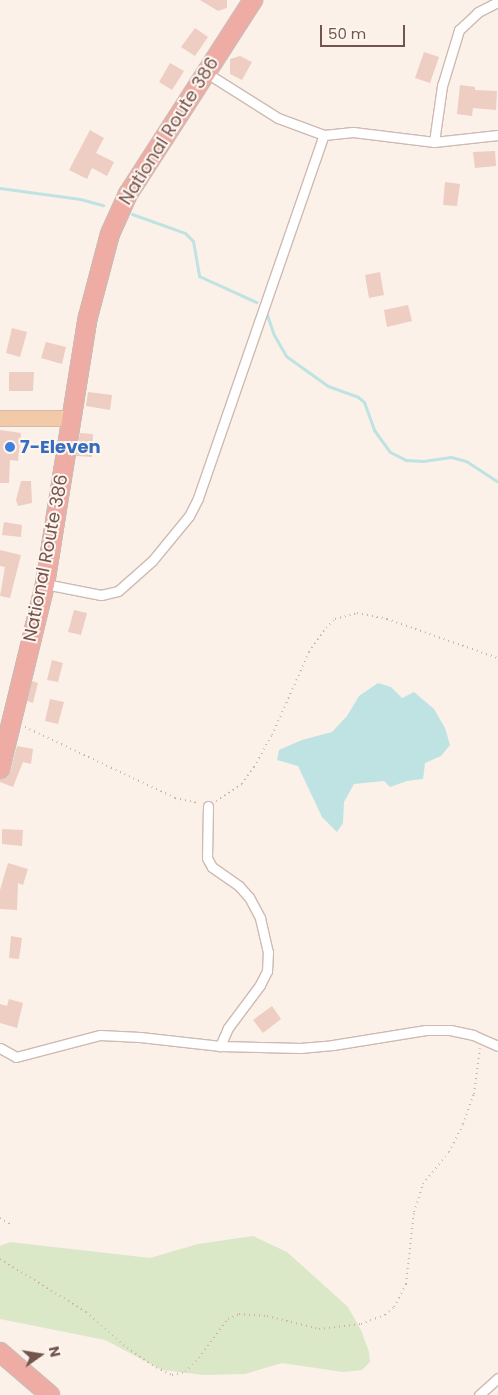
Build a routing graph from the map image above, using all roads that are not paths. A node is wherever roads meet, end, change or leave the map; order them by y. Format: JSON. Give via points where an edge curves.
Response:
{"nodes":[{"id":1,"x":253,"y":0,"type":"edge"},
{"id":2,"x":498,"y":2,"type":"edge"},
{"id":3,"x":205,"y":72,"type":"junction"},
{"id":4,"x":324,"y":135,"type":"junction"},
{"id":5,"x":498,"y":135,"type":"edge"},
{"id":6,"x":434,"y":142,"type":"junction"},
{"id":7,"x":0,"y":418,"type":"edge"},
{"id":8,"x":71,"y":418,"type":"junction"},
{"id":9,"x":45,"y":584,"type":"junction"},
{"id":10,"x":0,"y":769,"type":"edge"},
{"id":11,"x":208,"y":806,"type":"road end"},
{"id":12,"x":220,"y":1046,"type":"junction"},
{"id":13,"x":498,"y":1046,"type":"edge"},
{"id":14,"x":0,"y":1048,"type":"edge"},
{"id":15,"x":0,"y":1352,"type":"edge"},
{"id":16,"x":496,"y":1380,"type":"edge"},
{"id":17,"x":50,"y":1395,"type":"edge"},
{"id":18,"x":479,"y":1395,"type":"edge"},
{"id":19,"x":491,"y":1395,"type":"edge"}],
"edges":[{"from":1,"to":3,"type":"highway","name":"National Route 386"},
{"from":2,"to":6,"type":"street","via":[[478,12],[459,30],[442,86]]},
{"from":3,"to":4,"type":"street","via":[[278,118]]},
{"from":3,"to":8,"type":"highway","name":"National Route 386","via":[[128,194],[110,234],[88,316]]},
{"from":4,"to":6,"type":"street","via":[[353,132]]},
{"from":4,"to":9,"type":"street","via":[[189,516],[152,561],[118,591],[101,595]]},
{"from":5,"to":6,"type":"street"},
{"from":7,"to":8,"type":"main road"},
{"from":8,"to":9,"type":"highway","name":"National Route 386"},
{"from":9,"to":10,"type":"highway","name":"National Route 386"},
{"from":11,"to":12,"type":"street","via":[[207,858],[212,867],[249,897],[260,918],[268,952],[267,971],[260,985],[228,1028]]},
{"from":12,"to":13,"type":"street","via":[[300,1048],[426,1030],[450,1030]]},
{"from":12,"to":14,"type":"street","via":[[100,1035],[16,1057]]},
{"from":15,"to":17,"type":"highway"},
{"from":16,"to":18,"type":"street"},
{"from":16,"to":19,"type":"street"}]}
